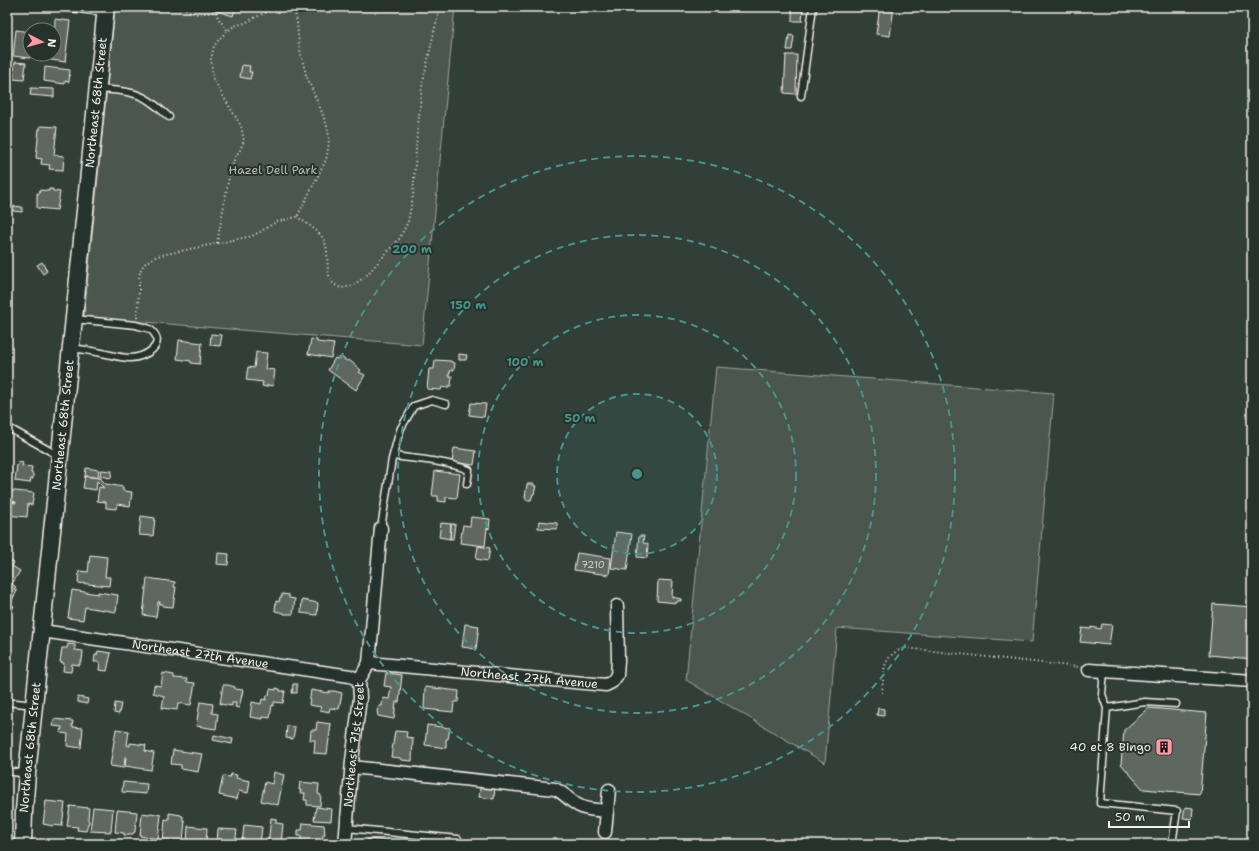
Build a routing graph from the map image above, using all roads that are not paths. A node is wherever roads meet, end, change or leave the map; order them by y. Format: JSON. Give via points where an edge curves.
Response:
{"nodes":[{"id":1,"x":61,"y":7,"type":"edge"},
{"id":2,"x":813,"y":7,"type":"edge"},
{"id":3,"x":106,"y":10,"type":"edge"},
{"id":4,"x":98,"y":89,"type":"junction"},
{"id":5,"x":801,"y":96,"type":"dead end"},
{"id":6,"x":169,"y":117,"type":"dead end"},
{"id":7,"x":74,"y":319,"type":"junction"},
{"id":8,"x":71,"y":348,"type":"junction"},
{"id":9,"x":446,"y":404,"type":"dead end"},
{"id":10,"x":7,"y":426,"type":"edge"},
{"id":11,"x":60,"y":456,"type":"junction"},
{"id":12,"x":393,"y":456,"type":"junction"},
{"id":13,"x":467,"y":484,"type":"dead end"},
{"id":14,"x":380,"y":528,"type":"joint"},
{"id":15,"x":617,"y":606,"type":"dead end"},
{"id":16,"x":42,"y":631,"type":"junction"},
{"id":17,"x":369,"y":663,"type":"junction"},
{"id":18,"x":1089,"y":670,"type":"road end"},
{"id":19,"x":1104,"y":671,"type":"junction"},
{"id":20,"x":358,"y":680,"type":"junction"},
{"id":21,"x":1252,"y":681,"type":"edge"},
{"id":22,"x":7,"y":702,"type":"edge"},
{"id":23,"x":1176,"y":704,"type":"dead end"},
{"id":24,"x":34,"y":705,"type":"junction"},
{"id":25,"x":1107,"y":708,"type":"junction"},
{"id":26,"x":352,"y":767,"type":"junction"},
{"id":27,"x":7,"y":771,"type":"edge"},
{"id":28,"x":27,"y":774,"type":"junction"},
{"id":29,"x":609,"y":790,"type":"dead end"},
{"id":30,"x":607,"y":811,"type":"junction"},
{"id":31,"x":347,"y":828,"type":"junction"},
{"id":32,"x":605,"y":832,"type":"dead end"},
{"id":33,"x":458,"y":839,"type":"dead end"},
{"id":34,"x":23,"y":844,"type":"edge"},
{"id":35,"x":345,"y":844,"type":"edge"},
{"id":36,"x":1172,"y":844,"type":"edge"}],
"edges":[{"from":1,"to":3,"type":"lane"},
{"from":2,"to":5,"type":"lane"},
{"from":3,"to":4,"type":"street","name":"Northeast 68th Street"},
{"from":4,"to":6,"type":"lane","via":[[139,95]]},
{"from":4,"to":7,"type":"street","name":"Northeast 68th Street"},
{"from":7,"to":8,"type":"street","name":"Northeast 68th Street"},
{"from":7,"to":8,"type":"lane","via":[[136,325],[151,330],[156,339],[151,352],[135,358]]},
{"from":8,"to":11,"type":"street","name":"Northeast 68th Street"},
{"from":9,"to":12,"type":"lane","via":[[432,400],[414,406],[401,428]]},
{"from":10,"to":11,"type":"lane"},
{"from":11,"to":16,"type":"street","name":"Northeast 68th Street"},
{"from":12,"to":13,"type":"lane","via":[[460,466],[468,470]]},
{"from":12,"to":14,"type":"lane"},
{"from":14,"to":17,"type":"street","name":"Northeast 71st Street"},
{"from":15,"to":17,"type":"street","name":"Northeast 27th Avenue","via":[[617,674],[612,682],[606,685]]},
{"from":16,"to":20,"type":"street","name":"Northeast 27th Avenue","via":[[350,676]]},
{"from":16,"to":24,"type":"street","name":"Northeast 68th Street"},
{"from":17,"to":20,"type":"street","name":"Northeast 71st Street"},
{"from":18,"to":19,"type":"street"},
{"from":19,"to":21,"type":"street"},
{"from":19,"to":25,"type":"lane","via":[[1102,694]]},
{"from":20,"to":26,"type":"street","name":"Northeast 71st Street","via":[[360,698]]},
{"from":22,"to":24,"type":"lane"},
{"from":23,"to":25,"type":"lane","via":[[1145,702]]},
{"from":24,"to":28,"type":"street","name":"Northeast 68th Street"},
{"from":25,"to":36,"type":"lane","via":[[1100,803],[1176,811]]},
{"from":26,"to":30,"type":"street","via":[[549,788],[560,791],[582,807]]},
{"from":26,"to":31,"type":"street","name":"Northeast 71st Street"},
{"from":27,"to":28,"type":"lane"},
{"from":28,"to":34,"type":"street","name":"Northeast 68th Street"},
{"from":29,"to":30,"type":"street"},
{"from":30,"to":32,"type":"street"},
{"from":31,"to":33,"type":"lane"},
{"from":31,"to":35,"type":"street","name":"Northeast 71st Street"}]}
